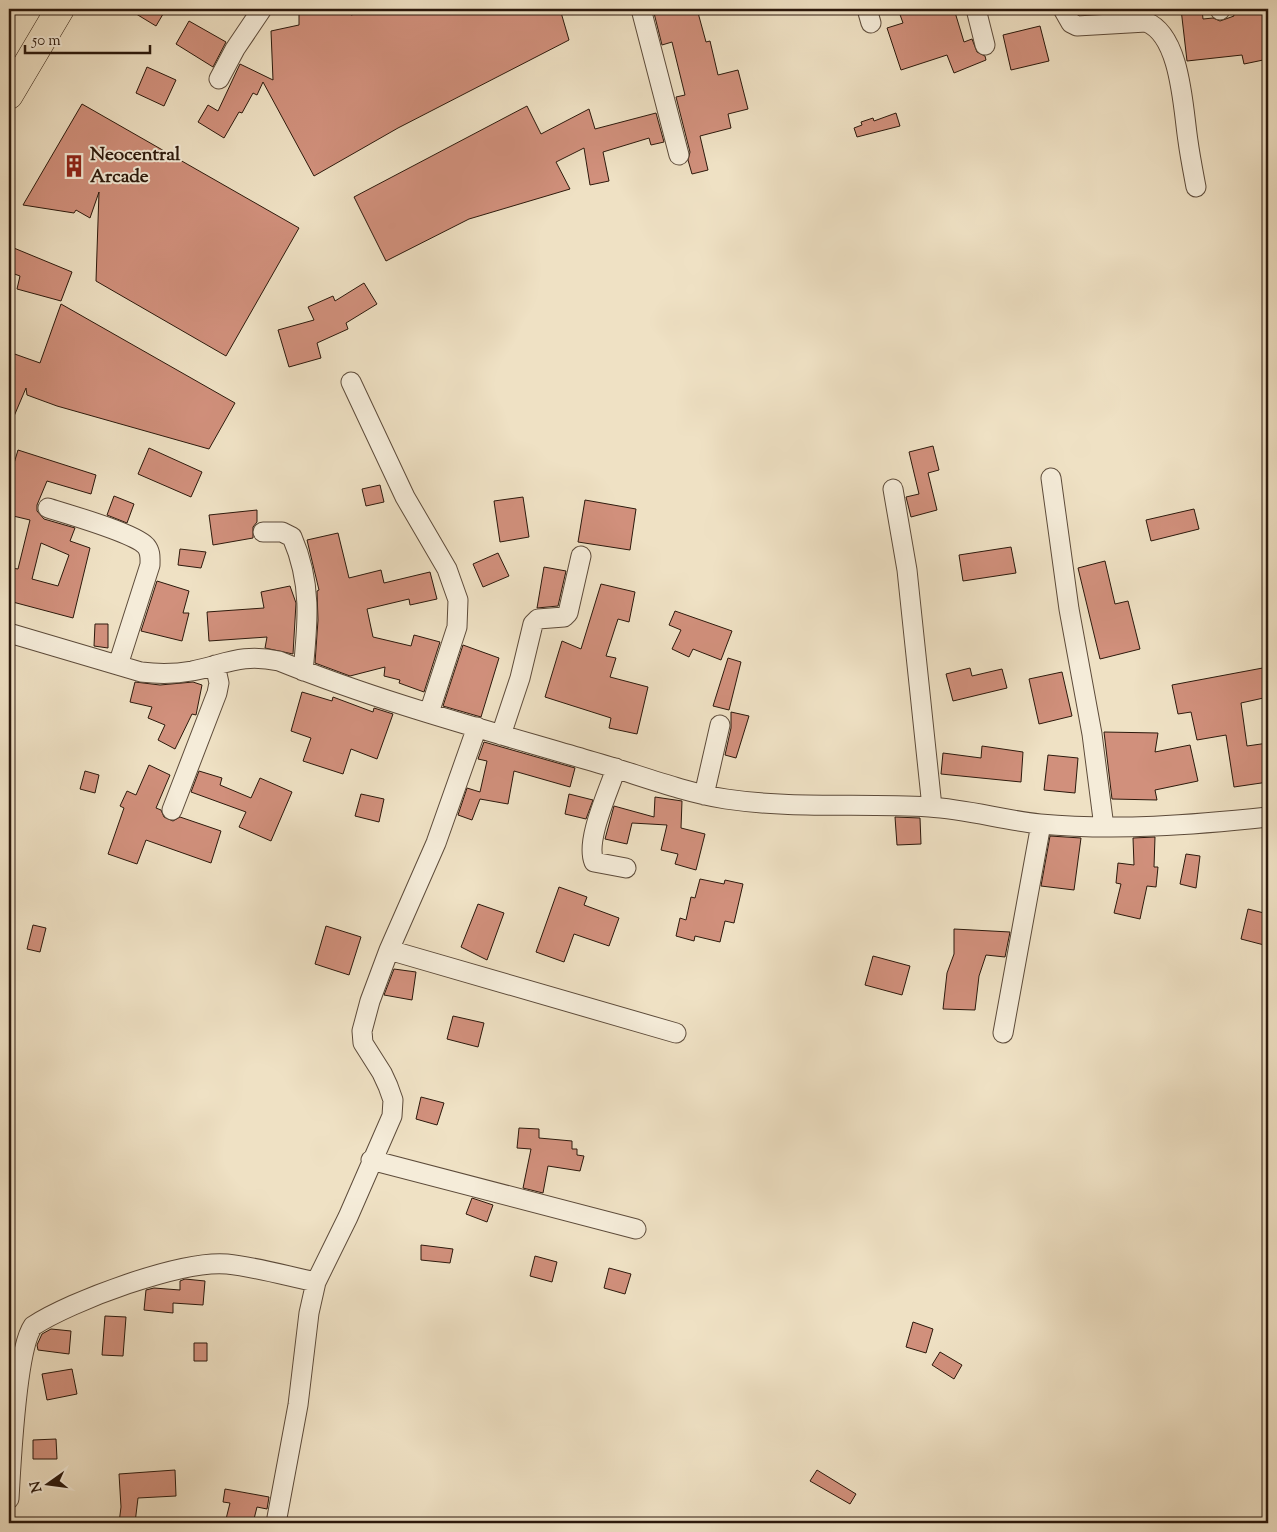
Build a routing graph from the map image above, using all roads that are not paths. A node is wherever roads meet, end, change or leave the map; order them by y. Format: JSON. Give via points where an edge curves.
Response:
{"nodes":[{"id":1,"x":60,"y":9,"type":"edge"},
{"id":2,"x":262,"y":9,"type":"edge"},
{"id":3,"x":641,"y":9,"type":"edge"},
{"id":4,"x":976,"y":9,"type":"edge"},
{"id":5,"x":1063,"y":9,"type":"edge"},
{"id":6,"x":985,"y":45,"type":"dead end"},
{"id":7,"x":219,"y":78,"type":"dead end"},
{"id":8,"x":9,"y":95,"type":"edge"},
{"id":9,"x":679,"y":155,"type":"dead end"},
{"id":10,"x":1196,"y":187,"type":"dead end"},
{"id":11,"x":351,"y":382,"type":"dead end"},
{"id":12,"x":1051,"y":478,"type":"dead end"},
{"id":13,"x":893,"y":489,"type":"dead end"},
{"id":14,"x":48,"y":508,"type":"dead end"},
{"id":15,"x":263,"y":532,"type":"dead end"},
{"id":16,"x":581,"y":556,"type":"dead end"},
{"id":17,"x":9,"y":633,"type":"edge"},
{"id":18,"x":118,"y":665,"type":"junction"},
{"id":19,"x":215,"y":665,"type":"junction"},
{"id":20,"x":303,"y":671,"type":"junction"},
{"id":21,"x":429,"y":713,"type":"junction"},
{"id":22,"x":720,"y":725,"type":"dead end"},
{"id":23,"x":477,"y":727,"type":"junction"},
{"id":24,"x":501,"y":735,"type":"junction"},
{"id":25,"x":616,"y":768,"type":"junction"},
{"id":26,"x":704,"y":795,"type":"junction"},
{"id":27,"x":932,"y":807,"type":"junction"},
{"id":28,"x":172,"y":810,"type":"dead end"},
{"id":29,"x":1268,"y":817,"type":"edge"},
{"id":30,"x":1041,"y":824,"type":"junction"},
{"id":31,"x":1104,"y":826,"type":"junction"},
{"id":32,"x":626,"y":868,"type":"dead end"},
{"id":33,"x":389,"y":950,"type":"junction"},
{"id":34,"x":676,"y":1033,"type":"dead end"},
{"id":35,"x":1003,"y":1033,"type":"dead end"},
{"id":36,"x":371,"y":1160,"type":"junction"},
{"id":37,"x":636,"y":1229,"type":"dead end"},
{"id":38,"x":316,"y":1282,"type":"junction"},
{"id":39,"x":9,"y":1499,"type":"edge"},
{"id":40,"x":276,"y":1523,"type":"edge"}],
"edges":[{"from":1,"to":8,"type":"highway"},
{"from":2,"to":7,"type":"street"},
{"from":3,"to":9,"type":"street"},
{"from":4,"to":6,"type":"street"},
{"from":5,"to":10,"type":"street","via":[[1071,23],[1077,26],[1146,22],[1154,25],[1179,76]]},
{"from":11,"to":21,"type":"street","via":[[405,497],[447,569],[458,600],[457,627]]},
{"from":12,"to":31,"type":"street"},
{"from":13,"to":27,"type":"street","via":[[907,570]]},
{"from":14,"to":18,"type":"street","via":[[138,541],[150,555],[150,565]]},
{"from":15,"to":20,"type":"street","via":[[282,532],[292,536],[304,567],[308,622]]},
{"from":16,"to":24,"type":"street","via":[[568,613],[564,617],[538,619],[534,624]]},
{"from":17,"to":18,"type":"street"},
{"from":18,"to":19,"type":"street","via":[[162,674]]},
{"from":19,"to":20,"type":"street","via":[[258,657]]},
{"from":19,"to":28,"type":"street","via":[[219,683],[217,694]]},
{"from":20,"to":21,"type":"street"},
{"from":21,"to":23,"type":"street"},
{"from":22,"to":26,"type":"street"},
{"from":23,"to":24,"type":"street"},
{"from":23,"to":33,"type":"street","via":[[436,844]]},
{"from":24,"to":25,"type":"street"},
{"from":25,"to":26,"type":"street"},
{"from":25,"to":32,"type":"street","via":[[595,832],[591,855],[594,862]]},
{"from":26,"to":27,"type":"street","via":[[826,806]]},
{"from":27,"to":30,"type":"street"},
{"from":29,"to":31,"type":"street","via":[[1172,826]]},
{"from":30,"to":31,"type":"street"},
{"from":30,"to":35,"type":"street"},
{"from":33,"to":34,"type":"street"},
{"from":33,"to":36,"type":"street","via":[[362,1031],[364,1043],[393,1100],[392,1116]]},
{"from":36,"to":37,"type":"street"},
{"from":36,"to":38,"type":"street"},
{"from":38,"to":39,"type":"street","via":[[226,1264],[194,1266],[101,1294],[33,1326],[27,1334],[20,1381]]},
{"from":38,"to":40,"type":"street"}]}
